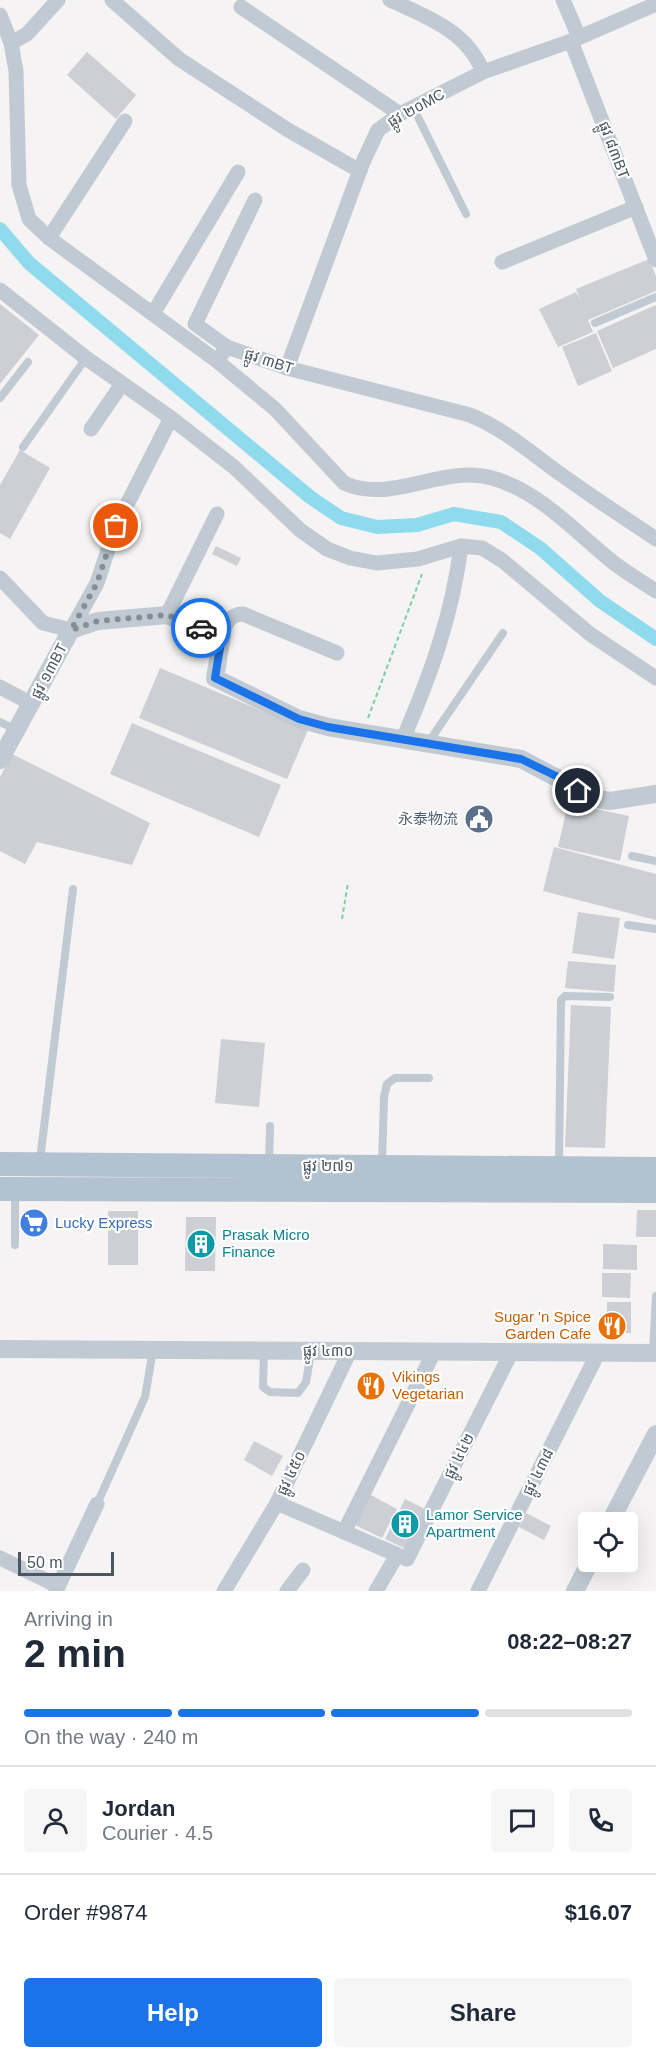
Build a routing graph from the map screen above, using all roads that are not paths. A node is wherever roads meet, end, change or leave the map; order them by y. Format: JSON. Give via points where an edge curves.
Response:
{"nodes":[{"id":1,"x":58,"y":0,"type":"edge"},
{"id":2,"x":112,"y":0,"type":"edge"},
{"id":3,"x":390,"y":0,"type":"edge"},
{"id":4,"x":563,"y":0,"type":"edge"},
{"id":5,"x":656,"y":4,"type":"edge"},
{"id":6,"x":241,"y":7,"type":"dead end"},
{"id":7,"x":0,"y":15,"type":"edge"},
{"id":8,"x":575,"y":39,"type":"junction"},
{"id":9,"x":11,"y":43,"type":"junction"},
{"id":10,"x":483,"y":72,"type":"junction"},
{"id":11,"x":407,"y":111,"type":"junction"},
{"id":12,"x":125,"y":121,"type":"dead end"},
{"id":13,"x":360,"y":171,"type":"junction"},
{"id":14,"x":238,"y":172,"type":"dead end"},
{"id":15,"x":255,"y":200,"type":"dead end"},
{"id":16,"x":636,"y":207,"type":"junction"},
{"id":17,"x":466,"y":214,"type":"dead end"},
{"id":18,"x":50,"y":238,"type":"junction"},
{"id":19,"x":656,"y":260,"type":"edge"},
{"id":20,"x":502,"y":262,"type":"dead end"},
{"id":21,"x":0,"y":290,"type":"edge"},
{"id":22,"x":656,"y":297,"type":"edge"},
{"id":23,"x":154,"y":312,"type":"junction"},
{"id":24,"x":596,"y":323,"type":"dead end"},
{"id":25,"x":227,"y":347,"type":"junction"},
{"id":26,"x":86,"y":358,"type":"junction"},
{"id":27,"x":218,"y":360,"type":"junction"},
{"id":28,"x":28,"y":362,"type":"dead end"},
{"id":29,"x":287,"y":368,"type":"junction"},
{"id":30,"x":122,"y":384,"type":"junction"},
{"id":31,"x":0,"y":398,"type":"edge"},
{"id":32,"x":171,"y":418,"type":"junction"},
{"id":33,"x":91,"y":429,"type":"dead end"},
{"id":34,"x":23,"y":447,"type":"dead end"},
{"id":35,"x":217,"y":514,"type":"dead end"},
{"id":36,"x":656,"y":539,"type":"edge"},
{"id":37,"x":461,"y":546,"type":"junction"},
{"id":38,"x":0,"y":578,"type":"edge"},
{"id":39,"x":656,"y":591,"type":"edge"},
{"id":40,"x":167,"y":615,"type":"junction"},
{"id":41,"x":71,"y":630,"type":"junction"},
{"id":42,"x":502,"y":633,"type":"dead end"},
{"id":43,"x":222,"y":636,"type":"junction"},
{"id":44,"x":337,"y":653,"type":"dead end"},
{"id":45,"x":656,"y":678,"type":"edge"},
{"id":46,"x":0,"y":687,"type":"edge"},
{"id":47,"x":32,"y":704,"type":"junction"},
{"id":48,"x":0,"y":722,"type":"edge"},
{"id":49,"x":16,"y":730,"type":"junction"},
{"id":50,"x":403,"y":739,"type":"junction"},
{"id":51,"x":428,"y":743,"type":"junction"},
{"id":52,"x":0,"y":760,"type":"edge"},
{"id":53,"x":656,"y":794,"type":"edge"},
{"id":54,"x":632,"y":856,"type":"dead end"},
{"id":55,"x":656,"y":861,"type":"edge"},
{"id":56,"x":73,"y":890,"type":"dead end"},
{"id":57,"x":628,"y":925,"type":"dead end"},
{"id":58,"x":656,"y":929,"type":"edge"},
{"id":59,"x":610,"y":997,"type":"dead end"},
{"id":60,"x":429,"y":1078,"type":"dead end"},
{"id":61,"x":270,"y":1126,"type":"dead end"},
{"id":62,"x":0,"y":1164,"type":"edge"},
{"id":63,"x":39,"y":1164,"type":"junction"},
{"id":64,"x":269,"y":1165,"type":"junction"},
{"id":65,"x":382,"y":1166,"type":"junction"},
{"id":66,"x":559,"y":1168,"type":"junction"},
{"id":67,"x":656,"y":1169,"type":"edge"},
{"id":68,"x":8,"y":1189,"type":"edge"},
{"id":69,"x":656,"y":1191,"type":"edge"},
{"id":70,"x":15,"y":1245,"type":"dead end"},
{"id":71,"x":656,"y":1296,"type":"edge"},
{"id":72,"x":0,"y":1349,"type":"edge"},
{"id":73,"x":153,"y":1350,"type":"junction"},
{"id":74,"x":264,"y":1351,"type":"junction"},
{"id":75,"x":311,"y":1351,"type":"junction"},
{"id":76,"x":350,"y":1351,"type":"junction"},
{"id":77,"x":434,"y":1352,"type":"junction"},
{"id":78,"x":511,"y":1353,"type":"junction"},
{"id":79,"x":598,"y":1353,"type":"junction"},
{"id":80,"x":654,"y":1353,"type":"edge"},
{"id":81,"x":656,"y":1434,"type":"edge"},
{"id":82,"x":277,"y":1503,"type":"junction"},
{"id":83,"x":97,"y":1504,"type":"joint"},
{"id":84,"x":615,"y":1512,"type":"edge"},
{"id":85,"x":344,"y":1532,"type":"junction"},
{"id":86,"x":402,"y":1557,"type":"junction"},
{"id":87,"x":0,"y":1558,"type":"edge"},
{"id":88,"x":303,"y":1570,"type":"dead end"},
{"id":89,"x":585,"y":1572,"type":"edge"},
{"id":90,"x":57,"y":1589,"type":"edge"},
{"id":91,"x":224,"y":1591,"type":"edge"},
{"id":92,"x":287,"y":1591,"type":"edge"},
{"id":93,"x":376,"y":1591,"type":"edge"},
{"id":94,"x":478,"y":1591,"type":"edge"},
{"id":95,"x":575,"y":1591,"type":"edge"}],
"edges":[{"from":1,"to":9,"type":"street","via":[[27,34]]},
{"from":2,"to":13,"type":"street","via":[[179,58],[288,130]]},
{"from":3,"to":10,"type":"street","via":[[453,31],[478,59]]},
{"from":4,"to":8,"type":"street","name":"ផ្លូវ ៨៣BT"},
{"from":5,"to":8,"type":"street","name":"ផ្លូវ ២០MC"},
{"from":6,"to":11,"type":"street"},
{"from":7,"to":9,"type":"street"},
{"from":8,"to":10,"type":"street","name":"ផ្លូវ ២០MC"},
{"from":8,"to":16,"type":"street","name":"ផ្លូវ ៨៣BT"},
{"from":9,"to":18,"type":"street","via":[[18,97],[20,185],[29,219]]},
{"from":10,"to":11,"type":"street","name":"ផ្លូវ ២០MC"},
{"from":11,"to":13,"type":"street","name":"ផ្លូវ ២០MC","via":[[378,130]]},
{"from":11,"to":17,"type":"lane"},
{"from":12,"to":18,"type":"street"},
{"from":13,"to":29,"type":"street","name":"ផ្លូវ ២០MC"},
{"from":14,"to":23,"type":"street"},
{"from":15,"to":25,"type":"street","via":[[195,324]]},
{"from":16,"to":19,"type":"street","name":"ផ្លូវ ៨៣BT"},
{"from":16,"to":20,"type":"street"},
{"from":18,"to":23,"type":"street"},
{"from":21,"to":26,"type":"street"},
{"from":22,"to":24,"type":"lane"},
{"from":23,"to":27,"type":"street"},
{"from":25,"to":27,"type":"street","name":"ផ្លូវ ៣BT"},
{"from":25,"to":29,"type":"street","name":"ផ្លូវ ៣BT"},
{"from":26,"to":30,"type":"street"},
{"from":26,"to":34,"type":"lane"},
{"from":27,"to":39,"type":"street","via":[[275,409],[344,483],[372,490],[455,477],[491,477],[538,501],[615,564]]},
{"from":28,"to":31,"type":"lane"},
{"from":29,"to":36,"type":"street","name":"ផ្លូវ ៣BT","via":[[458,412],[493,425]]},
{"from":30,"to":32,"type":"street"},
{"from":30,"to":33,"type":"street"},
{"from":32,"to":37,"type":"street","via":[[327,549],[377,563],[418,559]]},
{"from":32,"to":41,"type":"street","name":"ផ្លូវ ១៣BT","via":[[116,526],[97,583]]},
{"from":35,"to":40,"type":"street"},
{"from":37,"to":45,"type":"street","via":[[482,548],[503,561],[590,634]]},
{"from":37,"to":50,"type":"street","via":[[455,594],[444,634]]},
{"from":38,"to":41,"type":"street","via":[[43,623]]},
{"from":40,"to":41,"type":"street","via":[[98,621]]},
{"from":40,"to":43,"type":"street"},
{"from":41,"to":47,"type":"street","name":"ផ្លូវ ១៣BT"},
{"from":42,"to":51,"type":"lane"},
{"from":43,"to":44,"type":"street","via":[[225,624],[243,614]]},
{"from":43,"to":50,"type":"street","via":[[215,672],[215,678],[222,682],[299,719]]},
{"from":46,"to":47,"type":"street"},
{"from":47,"to":49,"type":"street","name":"ផ្លូវ ១៣BT"},
{"from":48,"to":49,"type":"lane"},
{"from":49,"to":52,"type":"street","name":"ផ្លូវ ១៣BT"},
{"from":50,"to":51,"type":"street"},
{"from":51,"to":53,"type":"street","via":[[521,759],[597,799],[610,801]]},
{"from":54,"to":55,"type":"lane"},
{"from":56,"to":63,"type":"lane"},
{"from":57,"to":58,"type":"lane"},
{"from":59,"to":66,"type":"lane","via":[[565,996],[561,1000]]},
{"from":60,"to":65,"type":"lane","via":[[395,1078],[387,1084]]},
{"from":61,"to":64,"type":"lane"},
{"from":62,"to":63,"type":"main road","name":"ផ្លូវ ២៧១"},
{"from":63,"to":64,"type":"main road","name":"ផ្លូវ ២៧១"},
{"from":64,"to":65,"type":"main road","name":"ផ្លូវ ២៧១"},
{"from":65,"to":66,"type":"main road","name":"ផ្លូវ ២៧១"},
{"from":66,"to":67,"type":"main road","name":"ផ្លូវ ២៧១"},
{"from":68,"to":69,"type":"main road","name":"ផ្លូវ ២៧១"},
{"from":68,"to":70,"type":"lane"},
{"from":71,"to":80,"type":"lane"},
{"from":72,"to":73,"type":"street","name":"ផ្លូវ ៤៣០"},
{"from":73,"to":74,"type":"street","name":"ផ្លូវ ៤៣០"},
{"from":73,"to":83,"type":"lane","via":[[145,1397]]},
{"from":74,"to":75,"type":"street","name":"ផ្លូវ ៤៣០"},
{"from":74,"to":75,"type":"lane","via":[[263,1387],[270,1392],[298,1393],[306,1382]]},
{"from":75,"to":76,"type":"street","name":"ផ្លូវ ៤៣០"},
{"from":76,"to":77,"type":"street","name":"ផ្លូវ ៤៣០"},
{"from":76,"to":82,"type":"street","name":"ផ្លូវ ៤៥០"},
{"from":77,"to":78,"type":"street","name":"ផ្លូវ ៤៣០"},
{"from":77,"to":85,"type":"street"},
{"from":78,"to":79,"type":"street","name":"ផ្លូវ ៤៣០"},
{"from":78,"to":86,"type":"street","name":"ផ្លូវ ៤៤២"},
{"from":79,"to":80,"type":"street","name":"ផ្លូវ ៤៣០"},
{"from":79,"to":94,"type":"street","name":"ផ្លូវ ៤៣៨"},
{"from":81,"to":84,"type":"street"},
{"from":82,"to":85,"type":"street"},
{"from":82,"to":91,"type":"street","name":"ផ្លូវ ៤៥០"},
{"from":83,"to":90,"type":"street"},
{"from":85,"to":86,"type":"street"},
{"from":86,"to":93,"type":"street","name":"ផ្លូវ ៤៤២"},
{"from":87,"to":90,"type":"street"},
{"from":88,"to":92,"type":"street"},
{"from":89,"to":95,"type":"street"}]}
